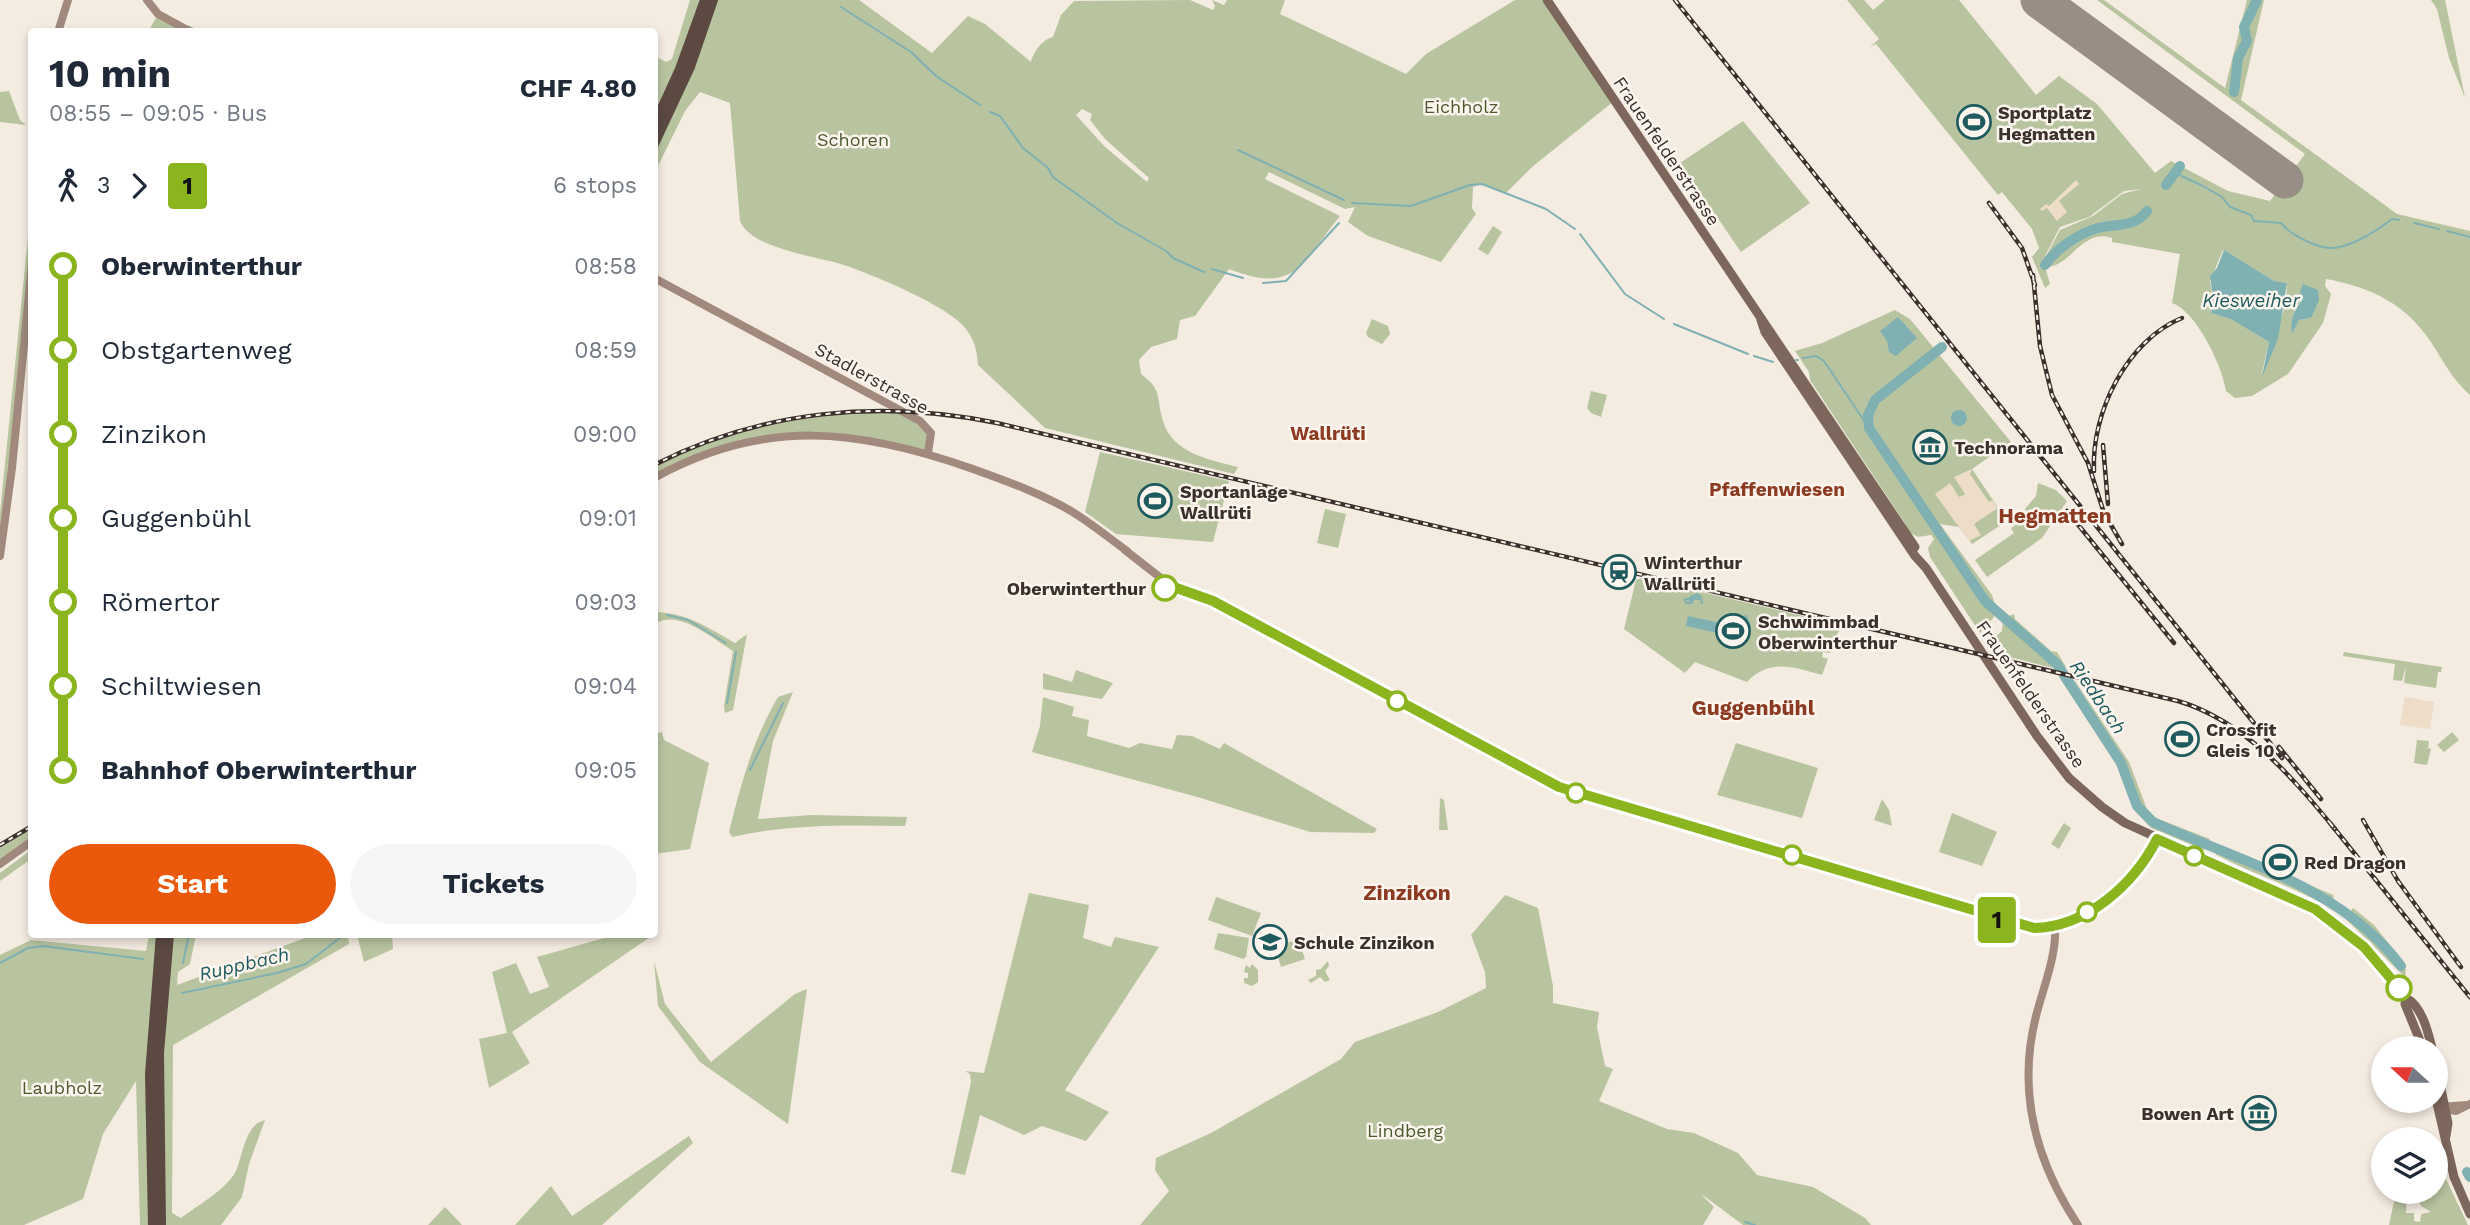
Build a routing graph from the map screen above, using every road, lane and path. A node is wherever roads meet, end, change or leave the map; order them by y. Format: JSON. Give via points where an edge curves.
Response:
{"nodes":[{"id":1,"x":68,"y":0,"type":"edge"},
{"id":2,"x":148,"y":0,"type":"edge"},
{"id":3,"x":705,"y":0,"type":"edge"},
{"id":4,"x":713,"y":0,"type":"edge"},
{"id":5,"x":1547,"y":0,"type":"edge"},
{"id":6,"x":59,"y":28,"type":"edge"},
{"id":7,"x":184,"y":28,"type":"edge"},
{"id":8,"x":658,"y":117,"type":"edge"},
{"id":9,"x":658,"y":135,"type":"edge"},
{"id":10,"x":658,"y":280,"type":"edge"},
{"id":11,"x":28,"y":302,"type":"edge"},
{"id":12,"x":928,"y":453,"type":"junction"},
{"id":13,"x":658,"y":476,"type":"edge"},
{"id":14,"x":0,"y":556,"type":"edge"},
{"id":15,"x":2157,"y":839,"type":"junction"},
{"id":16,"x":28,"y":844,"type":"edge"},
{"id":17,"x":0,"y":863,"type":"edge"},
{"id":18,"x":2055,"y":926,"type":"junction"},
{"id":19,"x":161,"y":938,"type":"edge"},
{"id":20,"x":169,"y":938,"type":"edge"},
{"id":21,"x":2406,"y":998,"type":"junction"},
{"id":22,"x":2418,"y":1036,"type":"edge"},
{"id":23,"x":2428,"y":1036,"type":"edge"},
{"id":24,"x":2468,"y":1105,"type":"edge"},
{"id":25,"x":2448,"y":1106,"type":"edge"},
{"id":26,"x":2442,"y":1113,"type":"edge"},
{"id":27,"x":2470,"y":1214,"type":"edge"},
{"id":28,"x":153,"y":1225,"type":"edge"},
{"id":29,"x":161,"y":1225,"type":"edge"},
{"id":30,"x":2078,"y":1225,"type":"edge"}],
"edges":[{"from":1,"to":6,"type":"main road"},
{"from":2,"to":7,"type":"main road","via":[[158,14]]},
{"from":3,"to":8,"type":"highway"},
{"from":4,"to":9,"type":"highway","via":[[690,67]]},
{"from":5,"to":15,"type":"main road","name":"Frauenfelderstrasse","via":[[1761,320],[1771,328],[2057,764],[2106,810]]},
{"from":10,"to":12,"type":"main road","name":"Stadlerstrasse","via":[[920,421],[931,433]]},
{"from":11,"to":14,"type":"main road"},
{"from":12,"to":13,"type":"main road","via":[[862,437],[793,436],[722,449]]},
{"from":12,"to":18,"type":"main road","via":[[1072,512],[1188,591],[1559,787],[2004,922],[2034,928]]},
{"from":15,"to":18,"type":"main road","via":[[2122,887],[2095,908]]},
{"from":15,"to":21,"type":"main road","name":"Frauenfelderstrasse","via":[[2324,914],[2364,947]]},
{"from":16,"to":17,"type":"main road"},
{"from":18,"to":30,"type":"main road","via":[[2030,1043],[2029,1093],[2043,1163]]},
{"from":19,"to":28,"type":"highway","via":[[150,1090]]},
{"from":20,"to":29,"type":"highway","via":[[158,1076]]},
{"from":21,"to":22,"type":"main road","name":"Frauenfelderstrasse"},
{"from":21,"to":23,"type":"main road","name":"Frauenfelderstrasse","via":[[2422,1018]]},
{"from":24,"to":25,"type":"main road"},
{"from":26,"to":27,"type":"main road","via":[[2454,1177]]}]}
